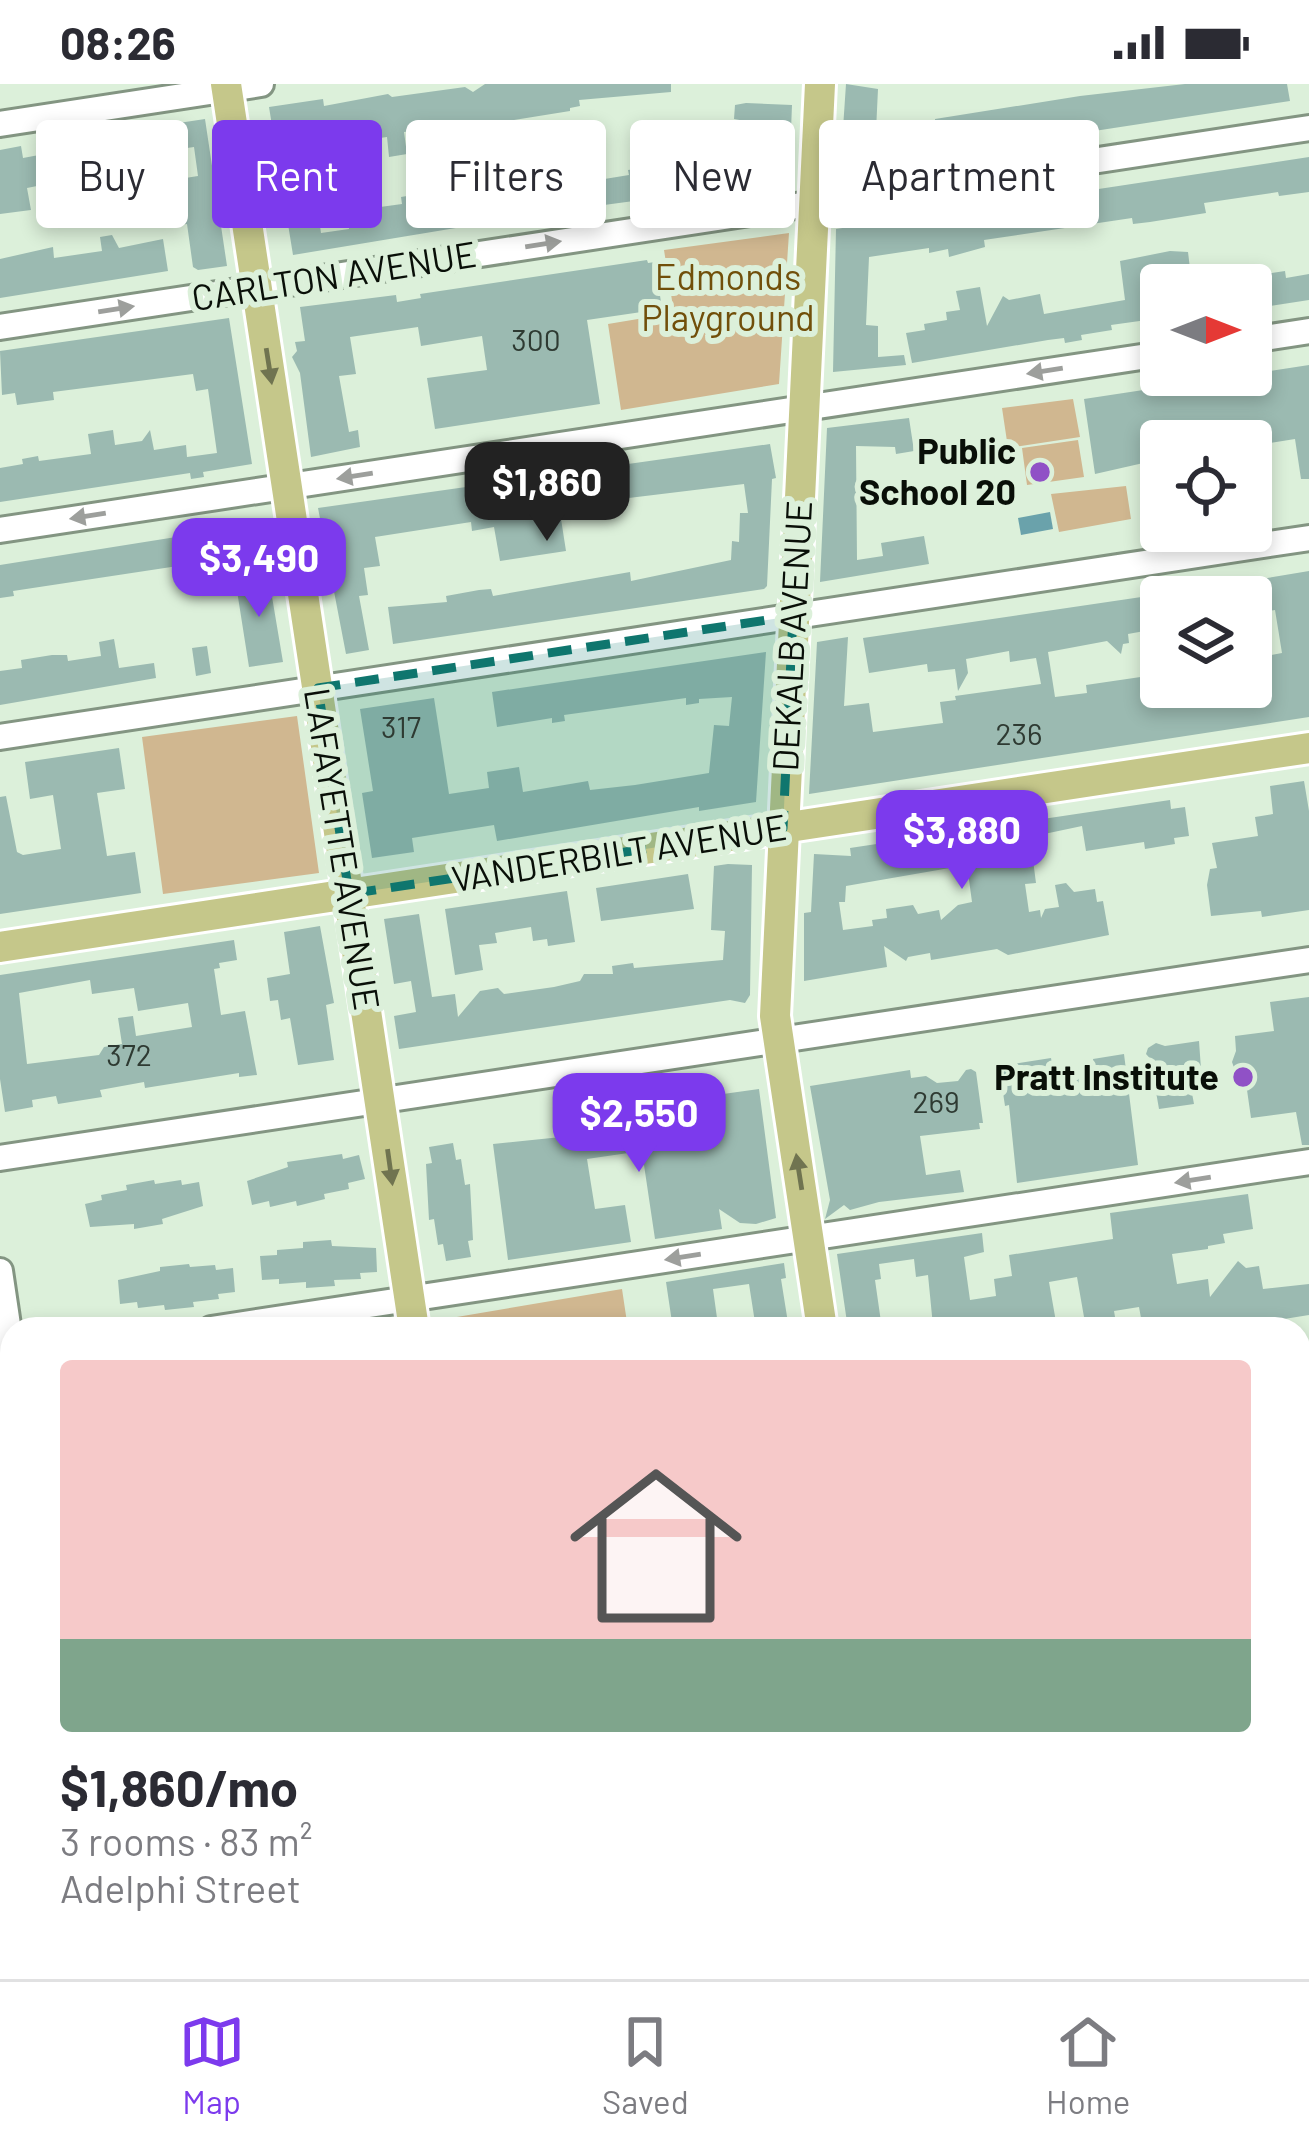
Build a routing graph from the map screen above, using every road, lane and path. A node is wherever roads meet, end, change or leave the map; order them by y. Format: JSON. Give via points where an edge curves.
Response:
{"nodes":[{"id":1,"x":261,"y":84,"type":"edge"},
{"id":2,"x":820,"y":84,"type":"edge"},
{"id":3,"x":226,"y":87,"type":"edge"},
{"id":4,"x":0,"y":124,"type":"edge"},
{"id":5,"x":1309,"y":128,"type":"edge"},
{"id":6,"x":814,"y":203,"type":"junction"},
{"id":7,"x":257,"y":287,"type":"junction"},
{"id":8,"x":0,"y":327,"type":"edge"},
{"id":9,"x":1309,"y":331,"type":"edge"},
{"id":10,"x":1272,"y":337,"type":"edge"},
{"id":11,"x":1140,"y":357,"type":"edge"},
{"id":12,"x":803,"y":408,"type":"junction"},
{"id":13,"x":287,"y":486,"type":"junction"},
{"id":14,"x":0,"y":530,"type":"edge"},
{"id":15,"x":1309,"y":538,"type":"edge"},
{"id":16,"x":793,"y":616,"type":"junction"},
{"id":17,"x":318,"y":688,"type":"junction"},
{"id":18,"x":0,"y":736,"type":"edge"},
{"id":19,"x":1309,"y":748,"type":"edge"},
{"id":20,"x":783,"y":828,"type":"junction"},
{"id":21,"x":349,"y":894,"type":"junction"},
{"id":22,"x":0,"y":947,"type":"edge"},
{"id":23,"x":1309,"y":960,"type":"edge"},
{"id":24,"x":778,"y":1040,"type":"junction"},
{"id":25,"x":381,"y":1100,"type":"junction"},
{"id":26,"x":0,"y":1158,"type":"edge"},
{"id":27,"x":1309,"y":1162,"type":"edge"},
{"id":28,"x":809,"y":1238,"type":"junction"},
{"id":29,"x":0,"y":1271,"type":"edge"},
{"id":30,"x":411,"y":1314,"type":"edge"},
{"id":31,"x":6,"y":1317,"type":"edge"},
{"id":32,"x":371,"y":1317,"type":"edge"},
{"id":33,"x":820,"y":1317,"type":"edge"}],
"edges":[{"from":1,"to":3,"type":"street"},
{"from":2,"to":6,"type":"main road","name":"DEKALB AVENUE"},
{"from":3,"to":4,"type":"street"},
{"from":3,"to":7,"type":"main road","name":"LAFAYETTE AVENUE"},
{"from":5,"to":6,"type":"street","name":"CARLTON AVENUE"},
{"from":7,"to":6,"type":"street","name":"CARLTON AVENUE","one_way":true},
{"from":6,"to":12,"type":"main road","name":"DEKALB AVENUE"},
{"from":8,"to":7,"type":"street","name":"CARLTON AVENUE","one_way":true},
{"from":7,"to":13,"type":"main road","name":"LAFAYETTE AVENUE","one_way":true},
{"from":9,"to":10,"type":"street"},
{"from":11,"to":12,"type":"street","one_way":true},
{"from":12,"to":13,"type":"street","one_way":true},
{"from":12,"to":16,"type":"main road","name":"DEKALB AVENUE"},
{"from":13,"to":14,"type":"street","one_way":true},
{"from":13,"to":17,"type":"main road","name":"LAFAYETTE AVENUE"},
{"from":15,"to":16,"type":"street"},
{"from":16,"to":17,"type":"street"},
{"from":16,"to":20,"type":"main road","name":"DEKALB AVENUE"},
{"from":17,"to":18,"type":"street"},
{"from":17,"to":21,"type":"main road","name":"LAFAYETTE AVENUE"},
{"from":19,"to":20,"type":"main road","name":"VANDERBILT AVENUE"},
{"from":20,"to":21,"type":"main road","name":"VANDERBILT AVENUE"},
{"from":20,"to":24,"type":"main road","name":"DEKALB AVENUE"},
{"from":21,"to":22,"type":"main road","name":"VANDERBILT AVENUE"},
{"from":21,"to":25,"type":"main road","name":"LAFAYETTE AVENUE"},
{"from":23,"to":24,"type":"street"},
{"from":24,"to":25,"type":"street"},
{"from":28,"to":24,"type":"main road","name":"DEKALB AVENUE","one_way":true},
{"from":25,"to":26,"type":"street"},
{"from":25,"to":30,"type":"main road","name":"LAFAYETTE AVENUE","one_way":true},
{"from":27,"to":28,"type":"street","one_way":true},
{"from":28,"to":30,"type":"street","one_way":true},
{"from":28,"to":33,"type":"main road","name":"DEKALB AVENUE"},
{"from":29,"to":31,"type":"street"},
{"from":30,"to":32,"type":"street"}]}
